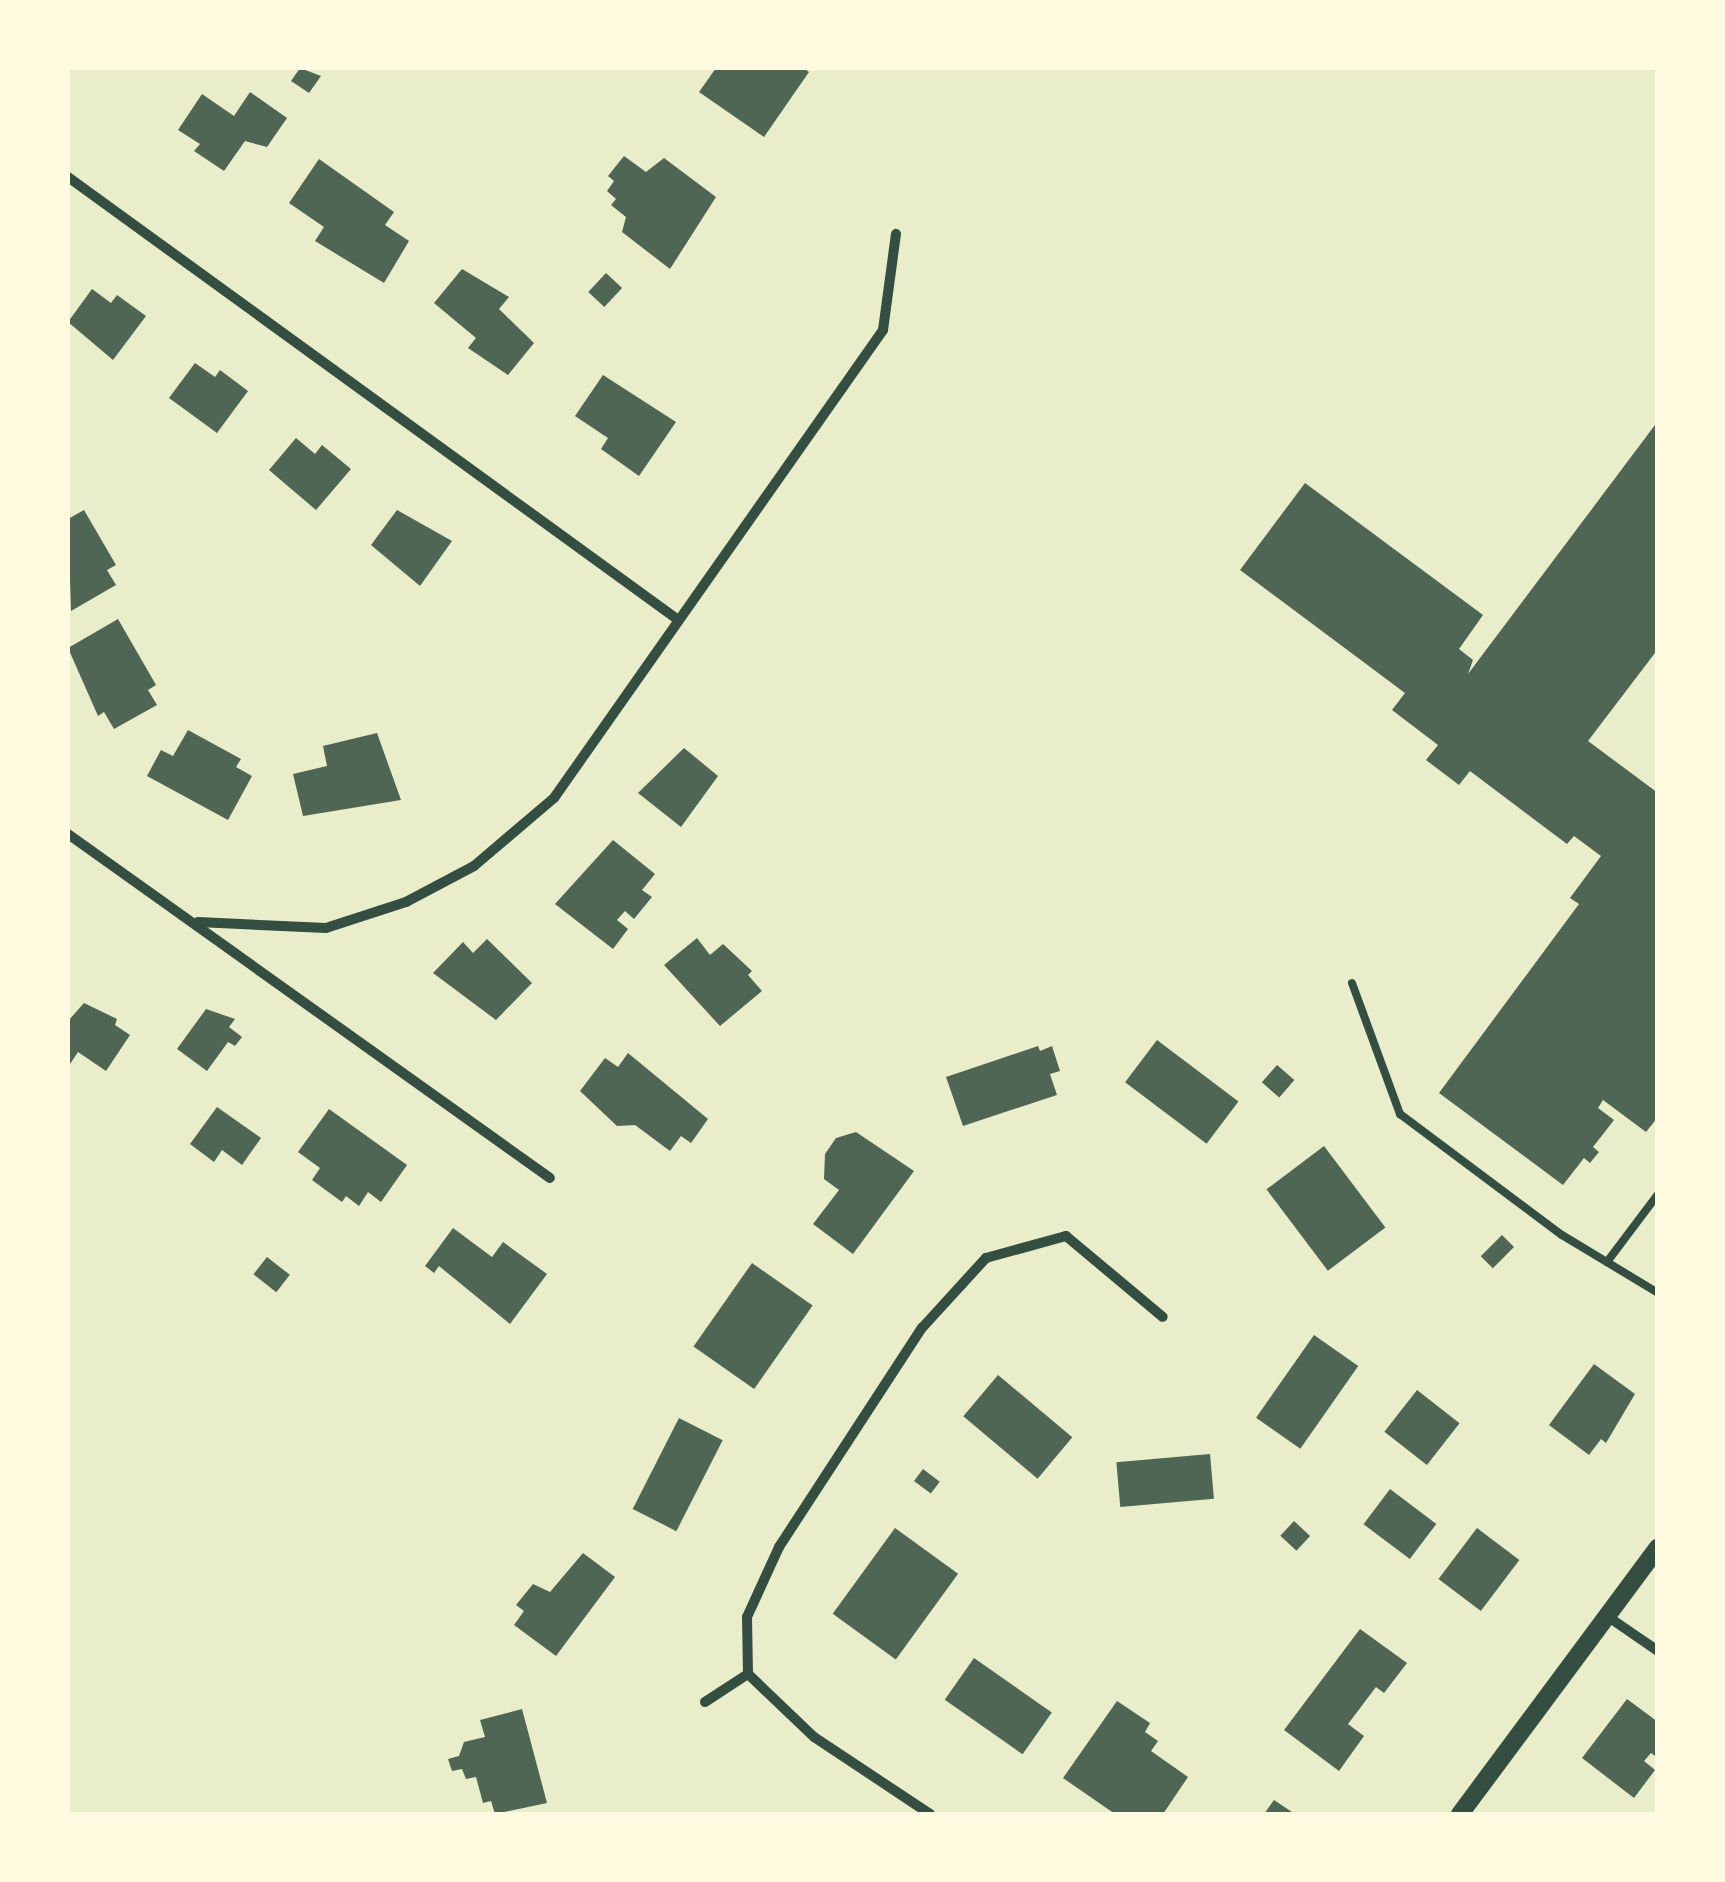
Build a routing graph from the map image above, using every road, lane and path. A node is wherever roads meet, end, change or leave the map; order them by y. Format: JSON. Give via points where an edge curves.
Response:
{"nodes":[{"id":1,"x":68,"y":177,"type":"edge"},
{"id":2,"x":896,"y":234,"type":"dead end"},
{"id":3,"x":677,"y":619,"type":"junction"},
{"id":4,"x":68,"y":834,"type":"edge"},
{"id":5,"x":198,"y":922,"type":"junction"},
{"id":6,"x":1352,"y":984,"type":"dead end"},
{"id":7,"x":550,"y":1178,"type":"dead end"},
{"id":8,"x":1658,"y":1194,"type":"edge"},
{"id":9,"x":1607,"y":1262,"type":"junction"},
{"id":10,"x":1658,"y":1293,"type":"edge"},
{"id":11,"x":1163,"y":1317,"type":"dead end"},
{"id":12,"x":1658,"y":1547,"type":"edge"},
{"id":13,"x":1607,"y":1616,"type":"junction"},
{"id":14,"x":1658,"y":1652,"type":"edge"},
{"id":15,"x":748,"y":1674,"type":"junction"},
{"id":16,"x":705,"y":1702,"type":"dead end"},
{"id":17,"x":930,"y":1814,"type":"edge"},
{"id":18,"x":1460,"y":1814,"type":"edge"}],
"edges":[{"from":1,"to":3,"type":"street"},
{"from":2,"to":3,"type":"street","via":[[883,330]]},
{"from":3,"to":5,"type":"street","via":[[554,798],[474,866],[406,902],[326,928]]},
{"from":4,"to":5,"type":"street"},
{"from":5,"to":7,"type":"street"},
{"from":6,"to":9,"type":"lane","via":[[1400,1114]]},
{"from":8,"to":9,"type":"lane"},
{"from":9,"to":10,"type":"lane"},
{"from":11,"to":15,"type":"street","via":[[1066,1236],[986,1258],[922,1328],[779,1547],[747,1617]]},
{"from":12,"to":13,"type":"street"},
{"from":13,"to":14,"type":"street"},
{"from":13,"to":18,"type":"street"},
{"from":15,"to":16,"type":"street"},
{"from":15,"to":17,"type":"street","via":[[814,1737]]}]}
